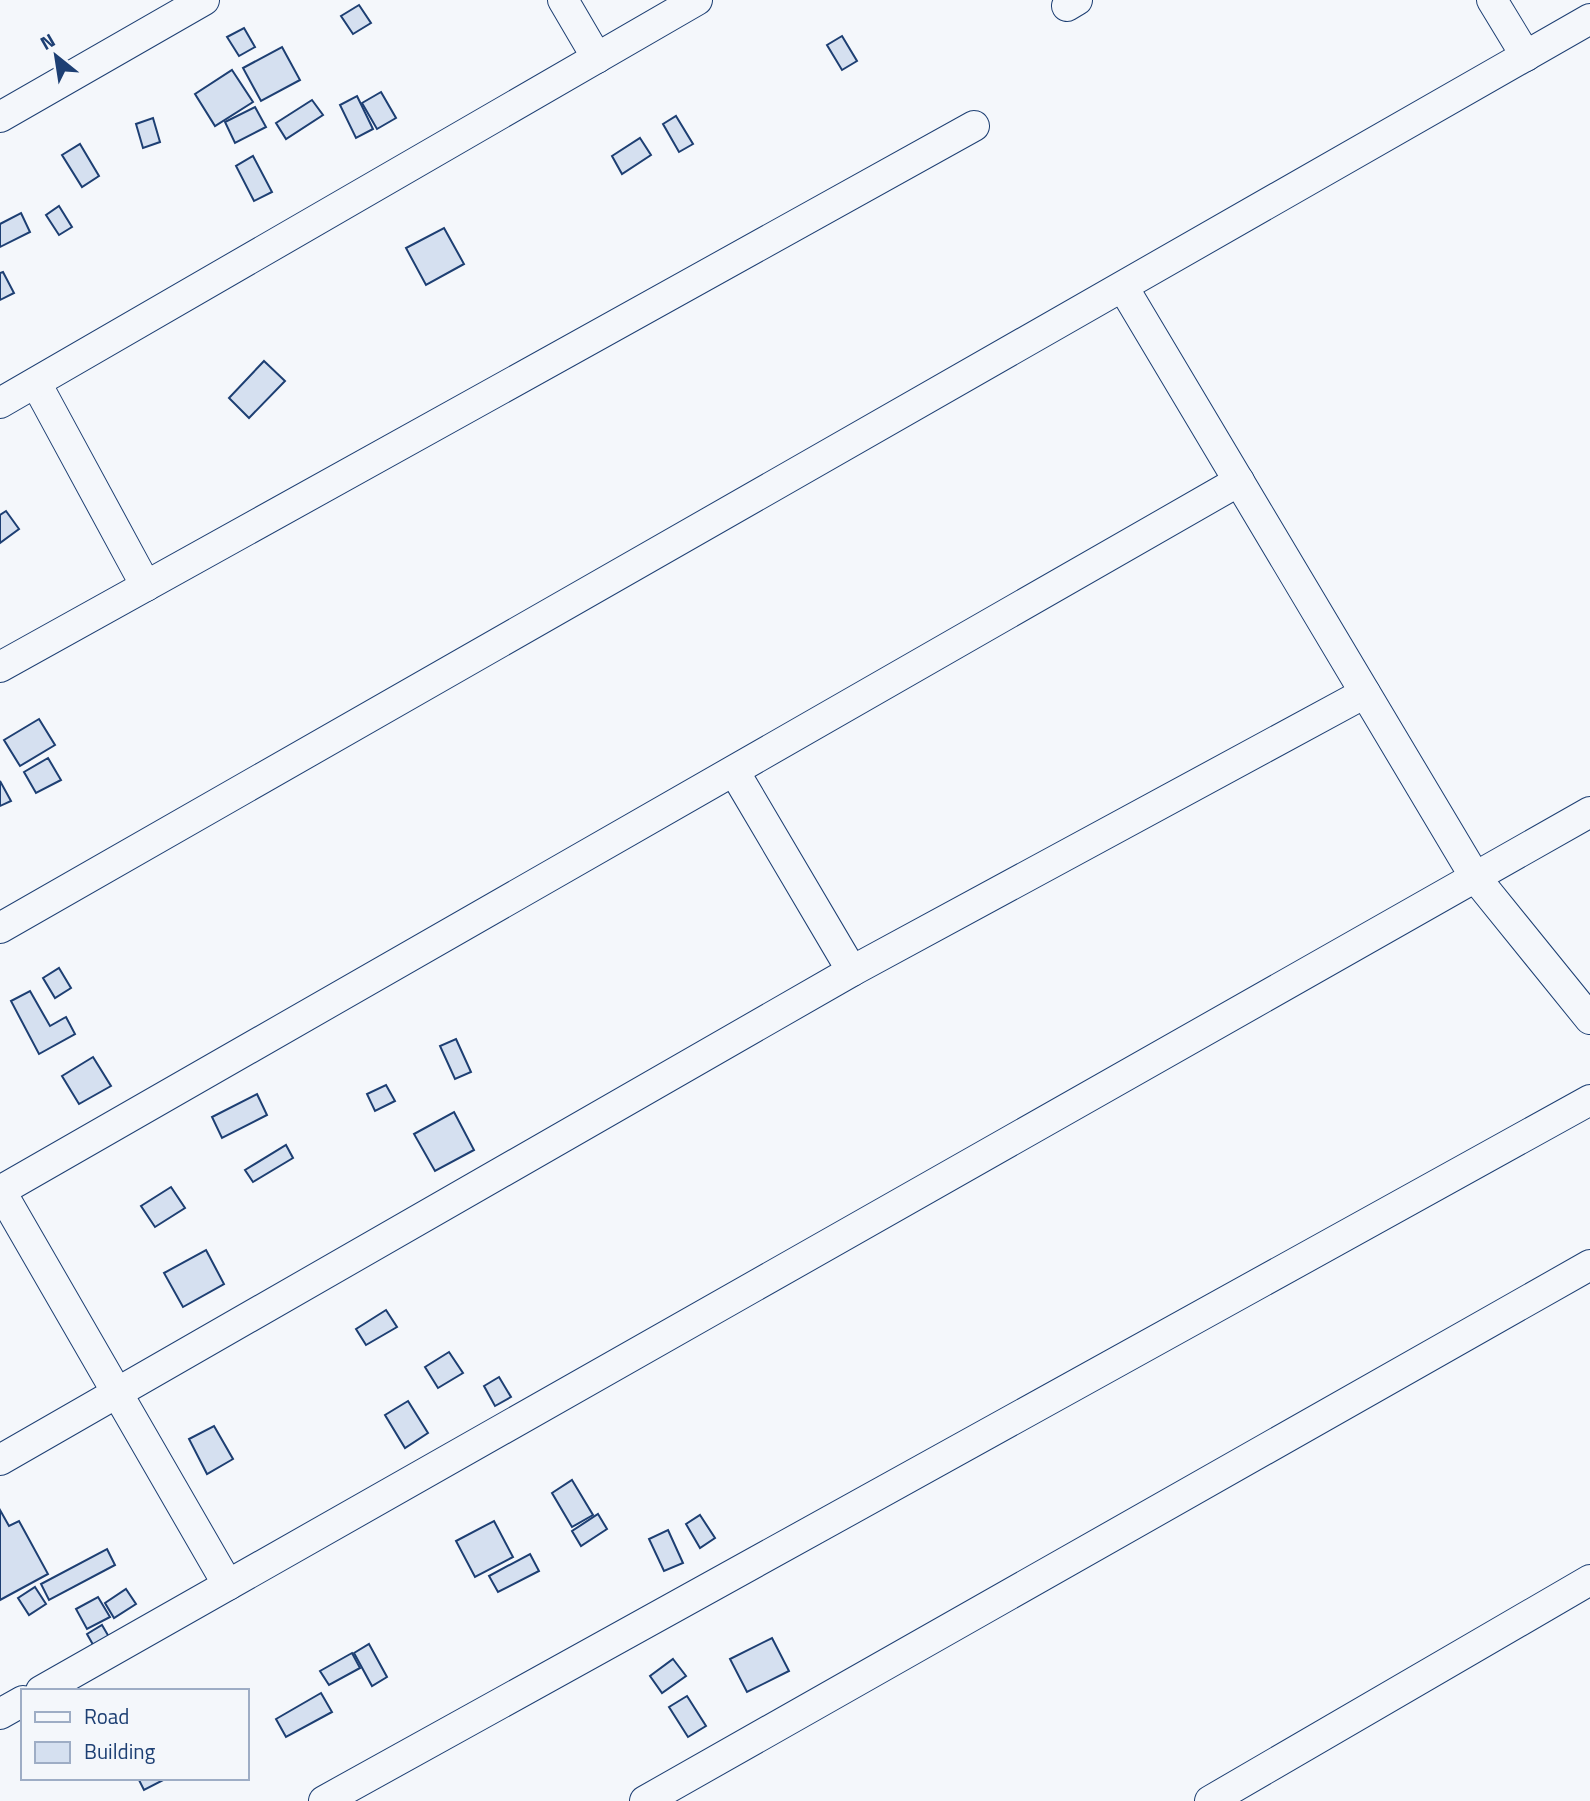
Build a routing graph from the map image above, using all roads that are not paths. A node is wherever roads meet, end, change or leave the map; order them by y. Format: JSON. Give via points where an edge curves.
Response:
{"nodes":[{"id":1,"x":204,"y":0,"type":"edge"},
{"id":2,"x":564,"y":0,"type":"edge"},
{"id":3,"x":697,"y":0,"type":"edge"},
{"id":4,"x":1492,"y":0,"type":"edge"},
{"id":5,"x":1590,"y":19,"type":"edge"},
{"id":6,"x":1526,"y":56,"type":"junction"},
{"id":7,"x":597,"y":58,"type":"junction"},
{"id":8,"x":0,"y":117,"type":"edge"},
{"id":9,"x":974,"y":126,"type":"dead end"},
{"id":10,"x":1123,"y":286,"type":"junction"},
{"id":11,"x":36,"y":383,"type":"junction"},
{"id":12,"x":0,"y":403,"type":"edge"},
{"id":13,"x":1239,"y":481,"type":"junction"},
{"id":14,"x":146,"y":586,"type":"junction"},
{"id":15,"x":0,"y":667,"type":"edge"},
{"id":16,"x":1365,"y":693,"type":"junction"},
{"id":17,"x":734,"y":771,"type":"junction"},
{"id":18,"x":1590,"y":812,"type":"edge"},
{"id":19,"x":1475,"y":877,"type":"junction"},
{"id":20,"x":0,"y":928,"type":"edge"},
{"id":21,"x":852,"y":971,"type":"junction"},
{"id":22,"x":1590,"y":1019,"type":"edge"},
{"id":23,"x":1590,"y":1100,"type":"edge"},
{"id":24,"x":0,"y":1191,"type":"edge"},
{"id":25,"x":1590,"y":1265,"type":"edge"},
{"id":26,"x":117,"y":1393,"type":"junction"},
{"id":27,"x":0,"y":1460,"type":"edge"},
{"id":28,"x":1590,"y":1580,"type":"edge"},
{"id":29,"x":228,"y":1584,"type":"junction"},
{"id":30,"x":44,"y":1689,"type":"edge"},
{"id":31,"x":21,"y":1702,"type":"edge"},
{"id":32,"x":0,"y":1714,"type":"edge"},
{"id":33,"x":324,"y":1801,"type":"edge"},
{"id":34,"x":645,"y":1801,"type":"edge"},
{"id":35,"x":1210,"y":1801,"type":"edge"}],
"edges":[{"from":1,"to":8,"type":"street"},
{"from":2,"to":7,"type":"street"},
{"from":3,"to":7,"type":"street"},
{"from":4,"to":6,"type":"street"},
{"from":5,"to":6,"type":"street"},
{"from":6,"to":10,"type":"street"},
{"from":7,"to":11,"type":"street"},
{"from":9,"to":14,"type":"street"},
{"from":10,"to":13,"type":"street"},
{"from":10,"to":20,"type":"street"},
{"from":11,"to":12,"type":"street"},
{"from":11,"to":14,"type":"street"},
{"from":13,"to":16,"type":"street"},
{"from":13,"to":17,"type":"street"},
{"from":14,"to":15,"type":"street"},
{"from":16,"to":19,"type":"street"},
{"from":16,"to":21,"type":"street"},
{"from":17,"to":21,"type":"street"},
{"from":17,"to":24,"type":"street"},
{"from":18,"to":19,"type":"street"},
{"from":19,"to":22,"type":"street"},
{"from":19,"to":29,"type":"street"},
{"from":21,"to":26,"type":"street"},
{"from":23,"to":33,"type":"street"},
{"from":24,"to":26,"type":"street"},
{"from":25,"to":34,"type":"street"},
{"from":26,"to":27,"type":"street"},
{"from":26,"to":29,"type":"street"},
{"from":28,"to":35,"type":"street"},
{"from":29,"to":30,"type":"street"},
{"from":31,"to":32,"type":"street"}]}
